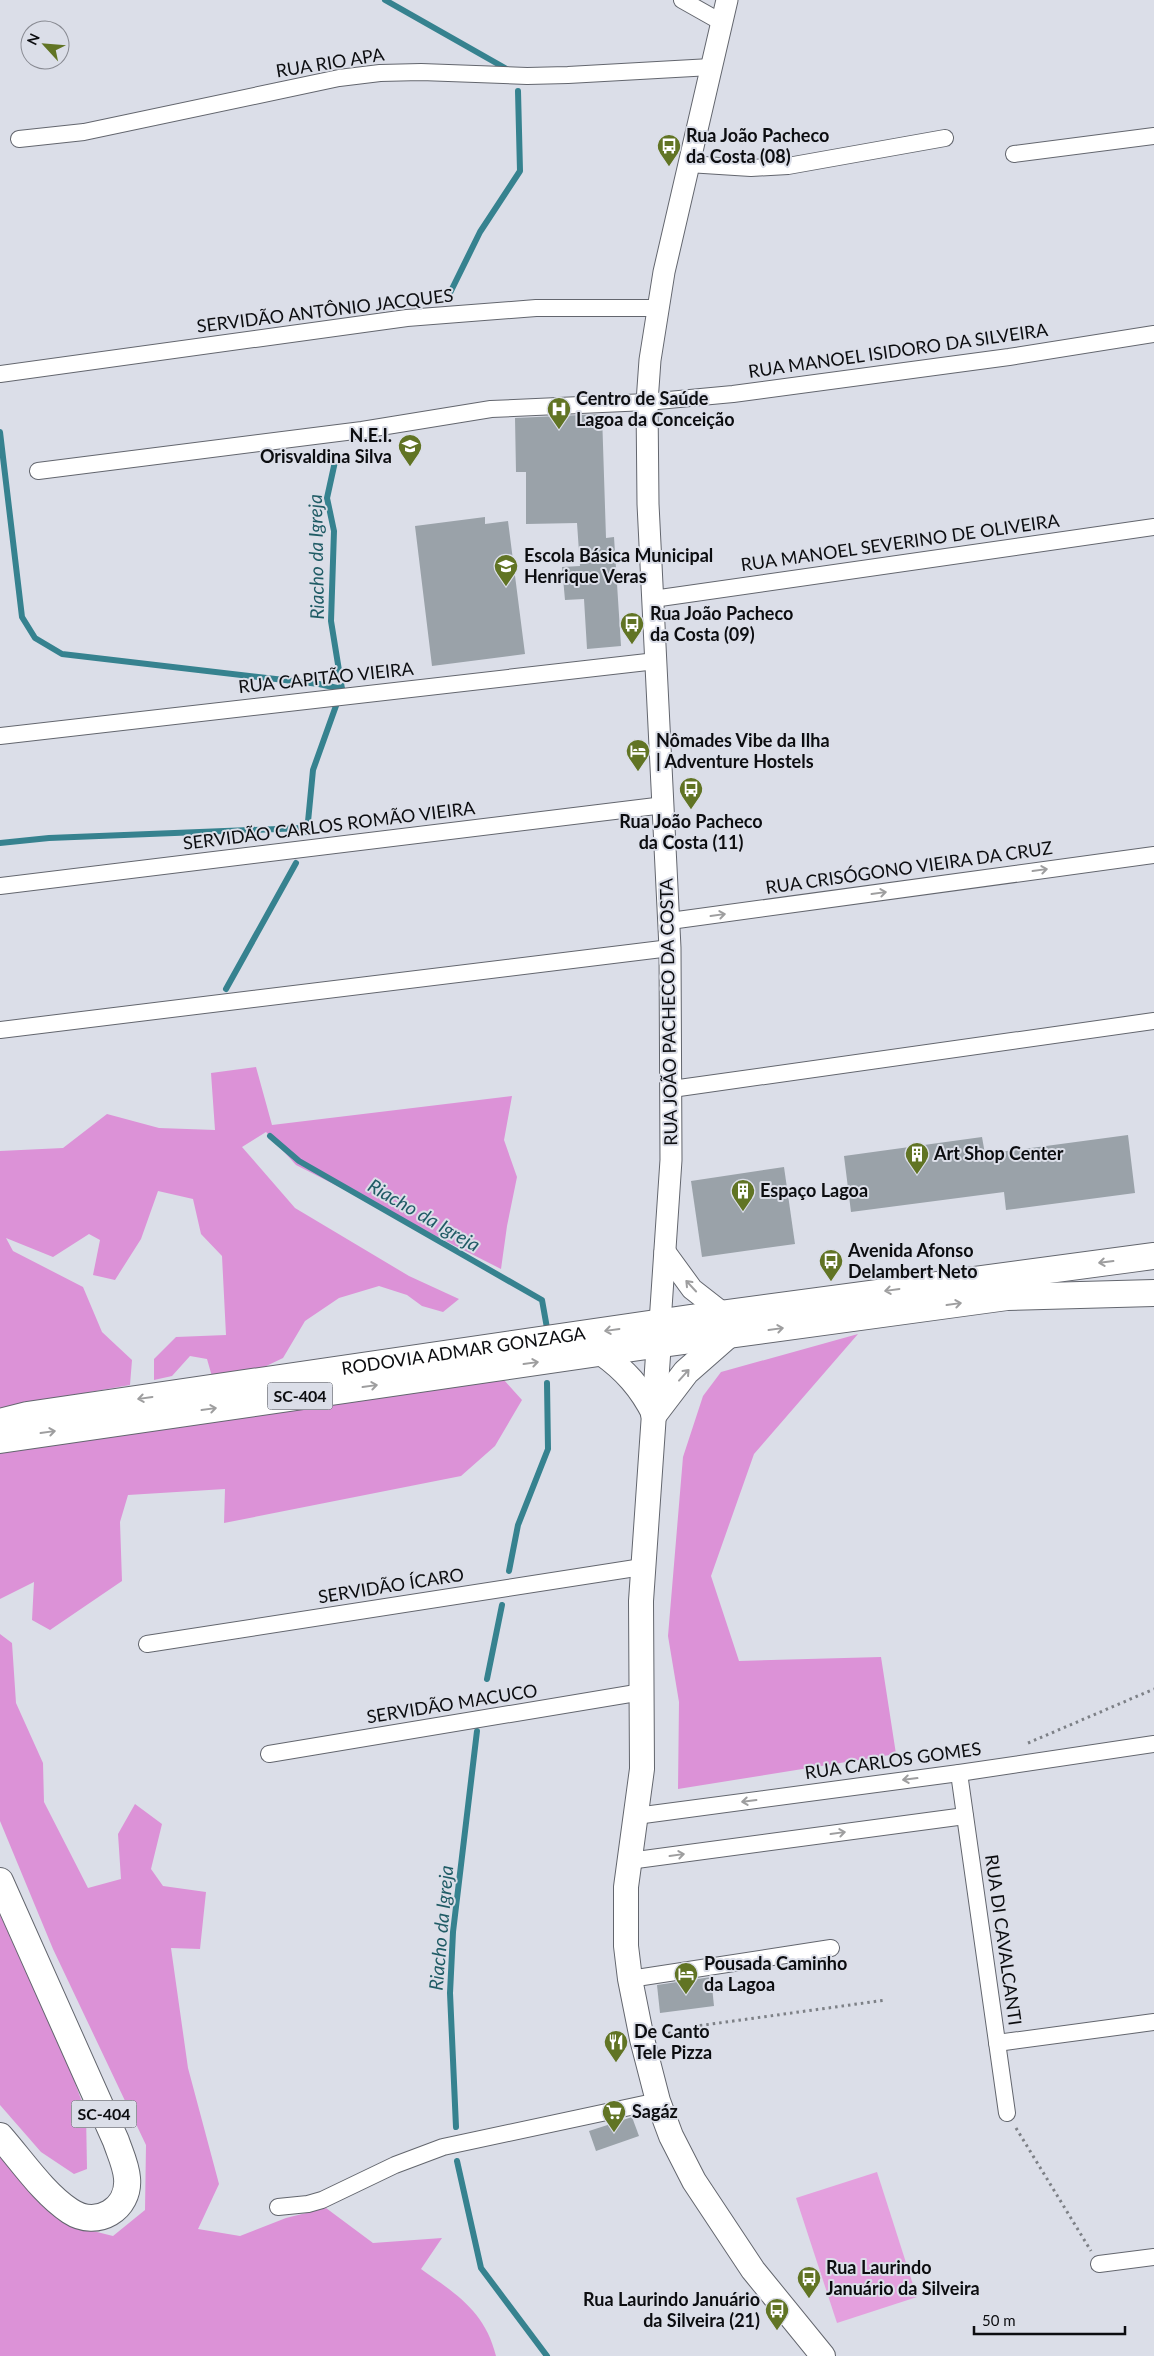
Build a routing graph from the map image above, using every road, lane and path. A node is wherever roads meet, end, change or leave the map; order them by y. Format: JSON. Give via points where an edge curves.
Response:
{"nodes":[{"id":1,"x":682,"y":0,"type":"edge"},
{"id":2,"x":727,"y":0,"type":"edge"},
{"id":3,"x":721,"y":22,"type":"junction"},
{"id":4,"x":711,"y":67,"type":"junction"},
{"id":5,"x":1154,"y":136,"type":"edge"},
{"id":6,"x":19,"y":138,"type":"dead end"},
{"id":7,"x":945,"y":138,"type":"dead end"},
{"id":8,"x":1014,"y":154,"type":"dead end"},
{"id":9,"x":688,"y":164,"type":"junction"},
{"id":10,"x":657,"y":308,"type":"junction"},
{"id":11,"x":1154,"y":334,"type":"edge"},
{"id":12,"x":0,"y":374,"type":"edge"},
{"id":13,"x":647,"y":402,"type":"junction"},
{"id":14,"x":38,"y":471,"type":"dead end"},
{"id":15,"x":1154,"y":527,"type":"edge"},
{"id":16,"x":652,"y":599,"type":"junction"},
{"id":17,"x":656,"y":661,"type":"junction"},
{"id":18,"x":0,"y":736,"type":"edge"},
{"id":19,"x":664,"y":805,"type":"junction"},
{"id":20,"x":1154,"y":855,"type":"edge"},
{"id":21,"x":0,"y":886,"type":"edge"},
{"id":22,"x":670,"y":921,"type":"junction"},
{"id":23,"x":670,"y":948,"type":"junction"},
{"id":24,"x":1154,"y":1021,"type":"edge"},
{"id":25,"x":0,"y":1030,"type":"edge"},
{"id":26,"x":672,"y":1089,"type":"junction"},
{"id":27,"x":665,"y":1252,"type":"junction"},
{"id":28,"x":1154,"y":1256,"type":"edge"},
{"id":29,"x":1154,"y":1293,"type":"edge"},
{"id":30,"x":726,"y":1325,"type":"junction"},
{"id":31,"x":659,"y":1334,"type":"junction"},
{"id":32,"x":601,"y":1353,"type":"junction"},
{"id":33,"x":654,"y":1414,"type":"junction"},
{"id":34,"x":0,"y":1422,"type":"edge"},
{"id":35,"x":0,"y":1440,"type":"edge"},
{"id":36,"x":642,"y":1567,"type":"junction"},
{"id":37,"x":147,"y":1644,"type":"dead end"},
{"id":38,"x":1154,"y":1689,"type":"edge"},
{"id":39,"x":642,"y":1692,"type":"junction"},
{"id":40,"x":1154,"y":1744,"type":"edge"},
{"id":41,"x":1021,"y":1746,"type":"dead end"},
{"id":42,"x":269,"y":1754,"type":"dead end"},
{"id":43,"x":958,"y":1773,"type":"junction"},
{"id":44,"x":636,"y":1816,"type":"junction"},
{"id":45,"x":965,"y":1816,"type":"junction"},
{"id":46,"x":629,"y":1861,"type":"junction"},
{"id":47,"x":0,"y":1881,"type":"edge"},
{"id":48,"x":831,"y":1948,"type":"dead end"},
{"id":49,"x":630,"y":1979,"type":"junction"},
{"id":50,"x":886,"y":2000,"type":"dead end"},
{"id":51,"x":1154,"y":2022,"type":"edge"},
{"id":52,"x":642,"y":2040,"type":"junction"},
{"id":53,"x":997,"y":2042,"type":"junction"},
{"id":54,"x":658,"y":2101,"type":"junction"},
{"id":55,"x":1007,"y":2113,"type":"joint"},
{"id":56,"x":0,"y":2136,"type":"edge"},
{"id":57,"x":278,"y":2207,"type":"dead end"},
{"id":58,"x":1154,"y":2257,"type":"edge"},
{"id":59,"x":1099,"y":2264,"type":"joint"},
{"id":60,"x":823,"y":2356,"type":"edge"}],
"edges":[{"from":1,"to":3,"type":"street"},
{"from":2,"to":3,"type":"street","name":"RUA JOÃO PACHECO DA COSTA"},
{"from":3,"to":4,"type":"street","name":"RUA JOÃO PACHECO DA COSTA"},
{"from":4,"to":6,"type":"street","name":"RUA RIO APA","via":[[544,76],[380,73],[339,78],[84,132]]},
{"from":4,"to":9,"type":"street","name":"RUA JOÃO PACHECO DA COSTA"},
{"from":5,"to":8,"type":"street"},
{"from":7,"to":9,"type":"street","via":[[788,166],[744,168]]},
{"from":9,"to":10,"type":"street","name":"RUA JOÃO PACHECO DA COSTA"},
{"from":10,"to":12,"type":"street","name":"SERVIDÃO ANTÔNIO JACQUES","via":[[515,309],[391,320]]},
{"from":10,"to":13,"type":"street","name":"RUA JOÃO PACHECO DA COSTA"},
{"from":11,"to":13,"type":"street","name":"RUA MANOEL ISIDORO DA SILVEIRA","via":[[1009,357],[733,394]]},
{"from":13,"to":14,"type":"street","name":"RUA MANOEL ISIDORO DA SILVEIRA","via":[[490,409],[362,430]]},
{"from":13,"to":16,"type":"street","name":"RUA JOÃO PACHECO DA COSTA"},
{"from":15,"to":16,"type":"street","name":"RUA MANOEL SEVERINO DE OLIVEIRA"},
{"from":16,"to":17,"type":"street","name":"RUA JOÃO PACHECO DA COSTA"},
{"from":17,"to":18,"type":"street","name":"RUA CAPITÃO VIEIRA"},
{"from":17,"to":19,"type":"street","name":"RUA JOÃO PACHECO DA COSTA"},
{"from":19,"to":21,"type":"street","name":"SERVIDÃO CARLOS ROMÃO VIEIRA"},
{"from":19,"to":22,"type":"street","name":"RUA JOÃO PACHECO DA COSTA"},
{"from":22,"to":20,"type":"street","name":"RUA CRISÓGONO VIEIRA DA CRUZ","one_way":true},
{"from":22,"to":23,"type":"street","name":"RUA JOÃO PACHECO DA COSTA"},
{"from":23,"to":25,"type":"street"},
{"from":23,"to":26,"type":"street","name":"RUA JOÃO PACHECO DA COSTA"},
{"from":24,"to":26,"type":"street"},
{"from":26,"to":27,"type":"street","name":"RUA JOÃO PACHECO DA COSTA"},
{"from":30,"to":27,"type":"street","one_way":true,"via":[[692,1289]]},
{"from":27,"to":31,"type":"street","name":"RUA JOÃO PACHECO DA COSTA"},
{"from":28,"to":30,"type":"main road","one_way":true},
{"from":30,"to":29,"type":"main road","one_way":true,"via":[[1007,1297]]},
{"from":30,"to":31,"type":"main road"},
{"from":33,"to":30,"type":"main road","one_way":true},
{"from":31,"to":32,"type":"main road","name":"RODOVIA ADMAR GONZAGA","number":"SC-404"},
{"from":31,"to":33,"type":"main road"},
{"from":31,"to":34,"type":"main road","name":"RODOVIA ADMAR GONZAGA","number":"SC-404","one_way":true,"via":[[27,1415]]},
{"from":32,"to":33,"type":"main road","via":[[634,1381]]},
{"from":35,"to":32,"type":"main road","name":"RODOVIA ADMAR GONZAGA","number":"SC-404","one_way":true},
{"from":33,"to":36,"type":"main road"},
{"from":36,"to":37,"type":"street","name":"SERVIDÃO ÍCARO"},
{"from":36,"to":39,"type":"main road"},
{"from":38,"to":41,"type":"path"},
{"from":39,"to":42,"type":"street","name":"SERVIDÃO MACUCO"},
{"from":39,"to":44,"type":"main road","via":[[643,1753]]},
{"from":40,"to":43,"type":"street","name":"RUA CARLOS GOMES"},
{"from":43,"to":44,"type":"street","name":"RUA CARLOS GOMES","one_way":true},
{"from":43,"to":45,"type":"street","name":"RUA DI CAVALCANTI"},
{"from":44,"to":46,"type":"main road"},
{"from":46,"to":45,"type":"street","one_way":true},
{"from":45,"to":53,"type":"street","name":"RUA DI CAVALCANTI"},
{"from":46,"to":49,"type":"main road","via":[[625,1914]]},
{"from":47,"to":56,"type":"main road","number":"SC-404","via":[[116,2141],[127,2178],[126,2195],[116,2210],[104,2217],[87,2217],[72,2212],[53,2198]]},
{"from":48,"to":49,"type":"street"},
{"from":49,"to":52,"type":"main road"},
{"from":50,"to":52,"type":"path","via":[[697,2026]]},
{"from":51,"to":53,"type":"street"},
{"from":52,"to":54,"type":"main road"},
{"from":53,"to":55,"type":"street","name":"RUA DI CAVALCANTI"},
{"from":54,"to":57,"type":"street","via":[[443,2147],[395,2165],[322,2200]]},
{"from":54,"to":60,"type":"main road","via":[[671,2136],[698,2188],[753,2270]]},
{"from":55,"to":59,"type":"path"},
{"from":58,"to":59,"type":"street"}]}
